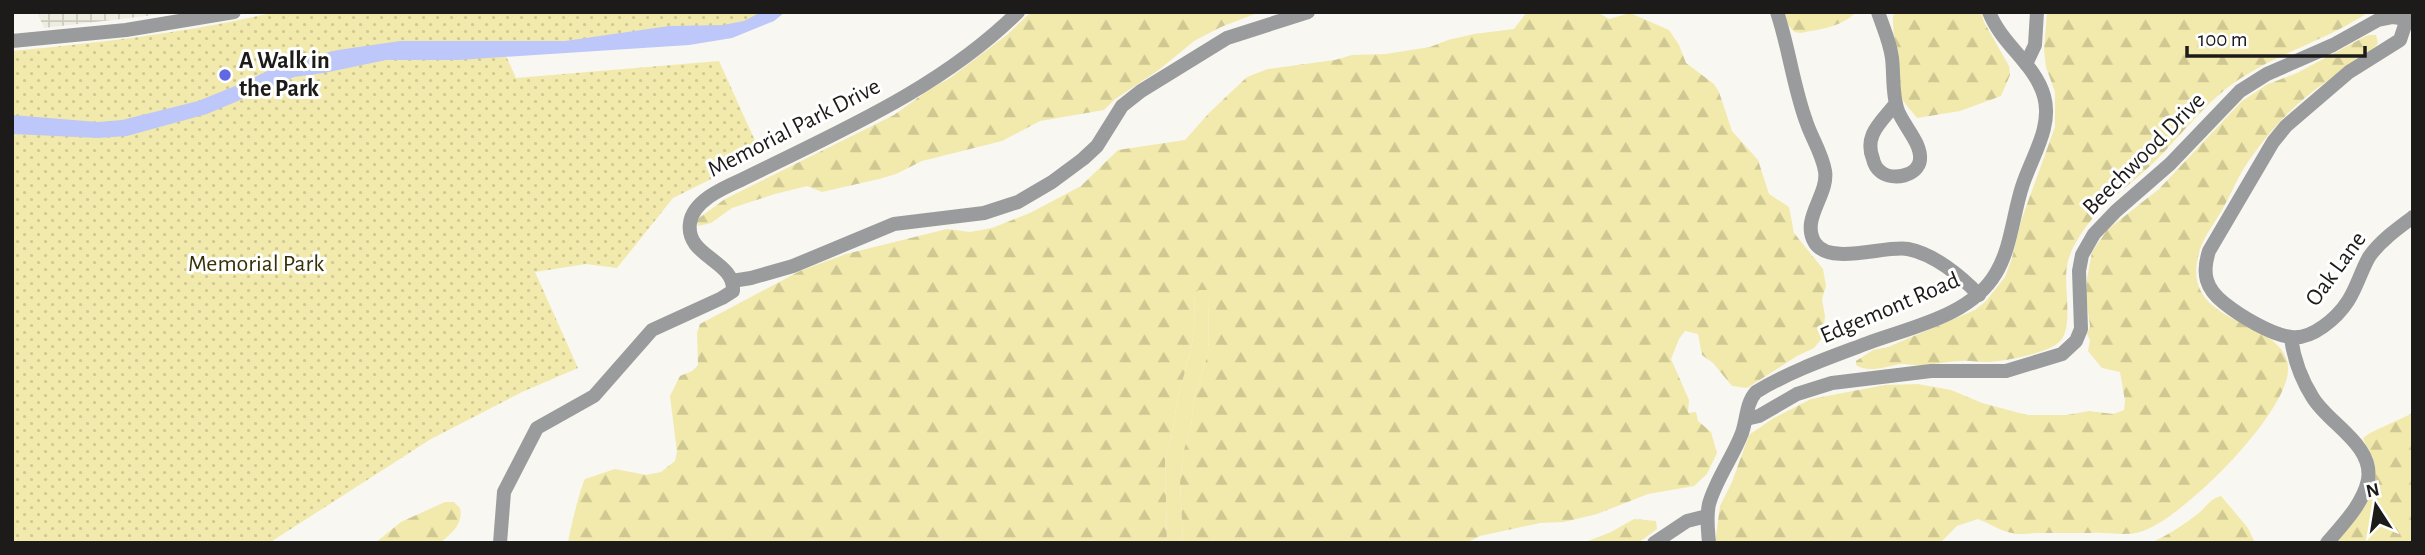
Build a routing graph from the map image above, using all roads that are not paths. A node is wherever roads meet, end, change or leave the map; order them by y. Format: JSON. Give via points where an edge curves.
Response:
{"nodes":[{"id":1,"x":234,"y":12,"type":"edge"},
{"id":2,"x":1018,"y":12,"type":"edge"},
{"id":3,"x":1308,"y":12,"type":"edge"},
{"id":4,"x":1777,"y":12,"type":"edge"},
{"id":5,"x":1878,"y":12,"type":"edge"},
{"id":6,"x":1989,"y":12,"type":"edge"},
{"id":7,"x":2037,"y":12,"type":"edge"},
{"id":8,"x":2410,"y":19,"type":"edge"},
{"id":9,"x":12,"y":41,"type":"edge"},
{"id":10,"x":2025,"y":64,"type":"junction"},
{"id":11,"x":1896,"y":103,"type":"junction"},
{"id":12,"x":2413,"y":216,"type":"edge"},
{"id":13,"x":732,"y":281,"type":"junction"},
{"id":14,"x":1979,"y":295,"type":"junction"},
{"id":15,"x":2291,"y":338,"type":"junction"},
{"id":16,"x":1746,"y":419,"type":"junction"},
{"id":17,"x":1707,"y":516,"type":"junction"},
{"id":18,"x":500,"y":543,"type":"edge"},
{"id":19,"x":1654,"y":543,"type":"edge"},
{"id":20,"x":1709,"y":543,"type":"edge"},
{"id":21,"x":2327,"y":543,"type":"edge"}],
"edges":[{"from":1,"to":9,"type":"street","via":[[126,30]]},
{"from":2,"to":13,"type":"street","name":"Memorial Park Drive","via":[[988,39],[888,107],[727,186],[699,206],[690,222],[692,240]]},
{"from":3,"to":13,"type":"street","via":[[1227,38],[1130,100],[1091,153],[1018,202],[984,213],[894,224],[793,266]]},
{"from":4,"to":14,"type":"street","via":[[1799,100],[1825,172],[1813,212],[1814,242],[1837,254],[1898,248],[1916,251],[1959,276]]},
{"from":5,"to":11,"type":"street","via":[[1890,48]]},
{"from":6,"to":10,"type":"street","name":"Edgemont Road","via":[[1999,33]]},
{"from":7,"to":10,"type":"street","via":[[2035,45]]},
{"from":8,"to":15,"type":"street","via":[[2400,40],[2349,72],[2279,134],[2210,251],[2205,273],[2214,295],[2253,321]]},
{"from":8,"to":16,"type":"street","name":"Beechwood Drive","via":[[2378,20],[2240,91],[2170,164],[2109,217],[2082,256],[2081,330],[2062,354],[2006,370],[1931,371],[1832,383]]},
{"from":10,"to":14,"type":"street","name":"Edgemont Road","via":[[2045,97],[2046,120],[2021,188],[2003,259]]},
{"from":11,"to":11,"type":"street","via":[[1874,130],[1870,145],[1877,168],[1888,176],[1909,174],[1920,159]]},
{"from":12,"to":15,"type":"street","name":"Oak Lane","via":[[2370,255],[2336,316],[2314,331]]},
{"from":13,"to":18,"type":"street","via":[[733,291],[728,296],[652,330],[594,396],[537,428],[504,492]]},
{"from":14,"to":16,"type":"street","name":"Edgemont Road","via":[[1946,314],[1762,388],[1751,397]]},
{"from":15,"to":21,"type":"street","via":[[2298,369],[2313,398],[2362,452],[2368,467],[2361,499]]},
{"from":16,"to":17,"type":"street","name":"Edgemont Road"},
{"from":17,"to":19,"type":"street","via":[[1687,521]]},
{"from":17,"to":20,"type":"street","name":"Edgemont Road"}]}
